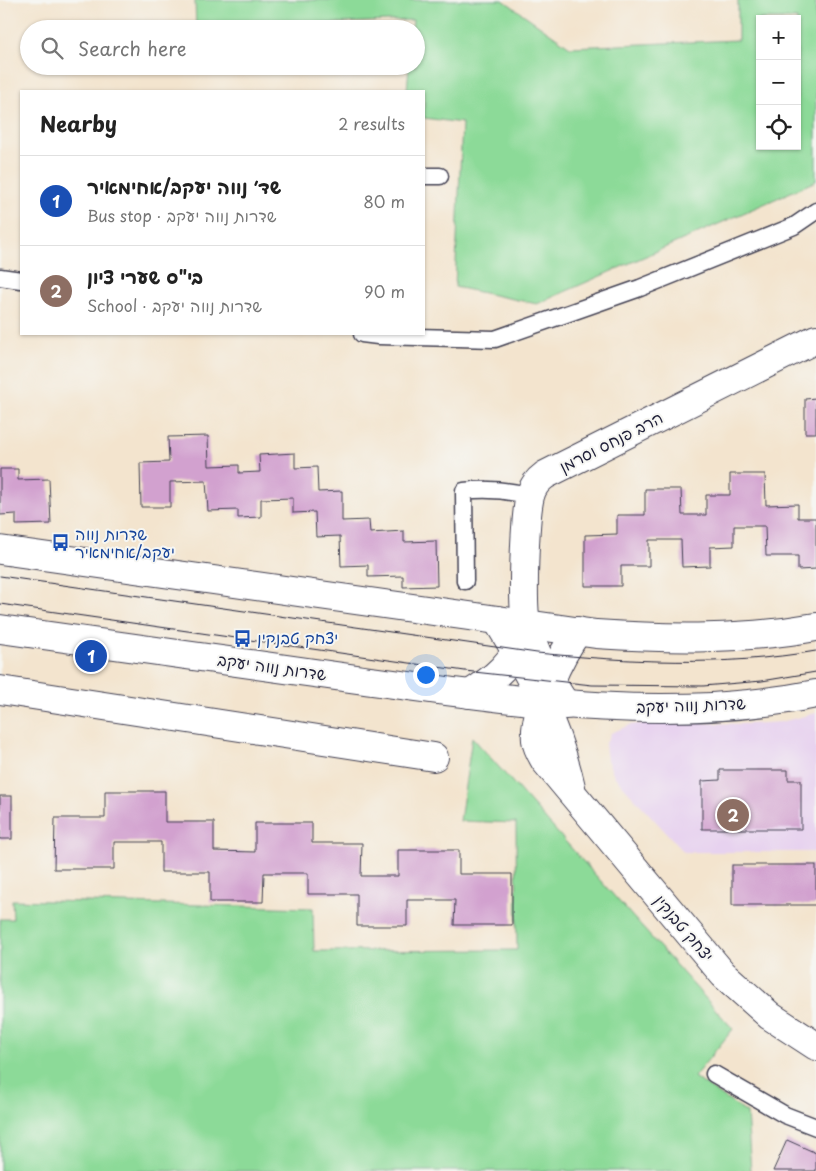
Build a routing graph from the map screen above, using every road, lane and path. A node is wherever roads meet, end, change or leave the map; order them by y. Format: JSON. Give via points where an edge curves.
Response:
{"nodes":[{"id":1,"x":816,"y":211,"type":"edge"},
{"id":2,"x":0,"y":277,"type":"edge"},
{"id":3,"x":20,"y":280,"type":"edge"},
{"id":4,"x":370,"y":335,"type":"edge"},
{"id":5,"x":816,"y":339,"type":"edge"},
{"id":6,"x":530,"y":496,"type":"junction"},
{"id":7,"x":0,"y":550,"type":"edge"},
{"id":8,"x":465,"y":581,"type":"dead end"},
{"id":9,"x":497,"y":620,"type":"junction"},
{"id":10,"x":526,"y":624,"type":"junction"},
{"id":11,"x":816,"y":627,"type":"edge"},
{"id":12,"x":0,"y":630,"type":"edge"},
{"id":13,"x":578,"y":631,"type":"junction"},
{"id":14,"x":516,"y":649,"type":"junction"},
{"id":15,"x":0,"y":690,"type":"edge"},
{"id":16,"x":470,"y":694,"type":"junction"},
{"id":17,"x":816,"y":694,"type":"edge"},
{"id":18,"x":553,"y":697,"type":"junction"},
{"id":19,"x":434,"y":756,"type":"dead end"},
{"id":20,"x":816,"y":1046,"type":"edge"},
{"id":21,"x":714,"y":1074,"type":"dead end"},
{"id":22,"x":816,"y":1127,"type":"edge"}],
"edges":[{"from":1,"to":4,"type":"lane","via":[[794,226],[640,288],[495,339]]},
{"from":2,"to":3,"type":"lane"},
{"from":5,"to":6,"type":"street","name":"הרב פנחס וסרמן","via":[[545,475],[535,483]]},
{"from":6,"to":8,"type":"lane","via":[[510,490],[464,491]]},
{"from":6,"to":10,"type":"street","name":"הרב פנחס וסרמן"},
{"from":7,"to":9,"type":"street"},
{"from":9,"to":10,"type":"street"},
{"from":9,"to":14,"type":"street","name":"יצחק טבנקין"},
{"from":10,"to":13,"type":"street"},
{"from":10,"to":14,"type":"street","name":"הרב פנחס וסרמן"},
{"from":10,"to":18,"type":"street","name":"הרב פנחס וסרמן"},
{"from":11,"to":13,"type":"street","via":[[712,638]]},
{"from":12,"to":16,"type":"street","name":"שדרות נווה יעקב"},
{"from":13,"to":18,"type":"street","via":[[562,655]]},
{"from":14,"to":16,"type":"street","name":"הרב פנחס וסרמן","via":[[496,675]]},
{"from":14,"to":18,"type":"street","name":"יצחק טבנקין"},
{"from":15,"to":19,"type":"street"},
{"from":16,"to":18,"type":"street","name":"שדרות נווה יעקב"},
{"from":17,"to":18,"type":"street","name":"שדרות נווה יעקב","via":[[704,706]]},
{"from":18,"to":20,"type":"street","name":"יצחק טבנקין","via":[[572,791],[723,974],[770,1016]]},
{"from":21,"to":22,"type":"lane","via":[[785,1115]]}]}
